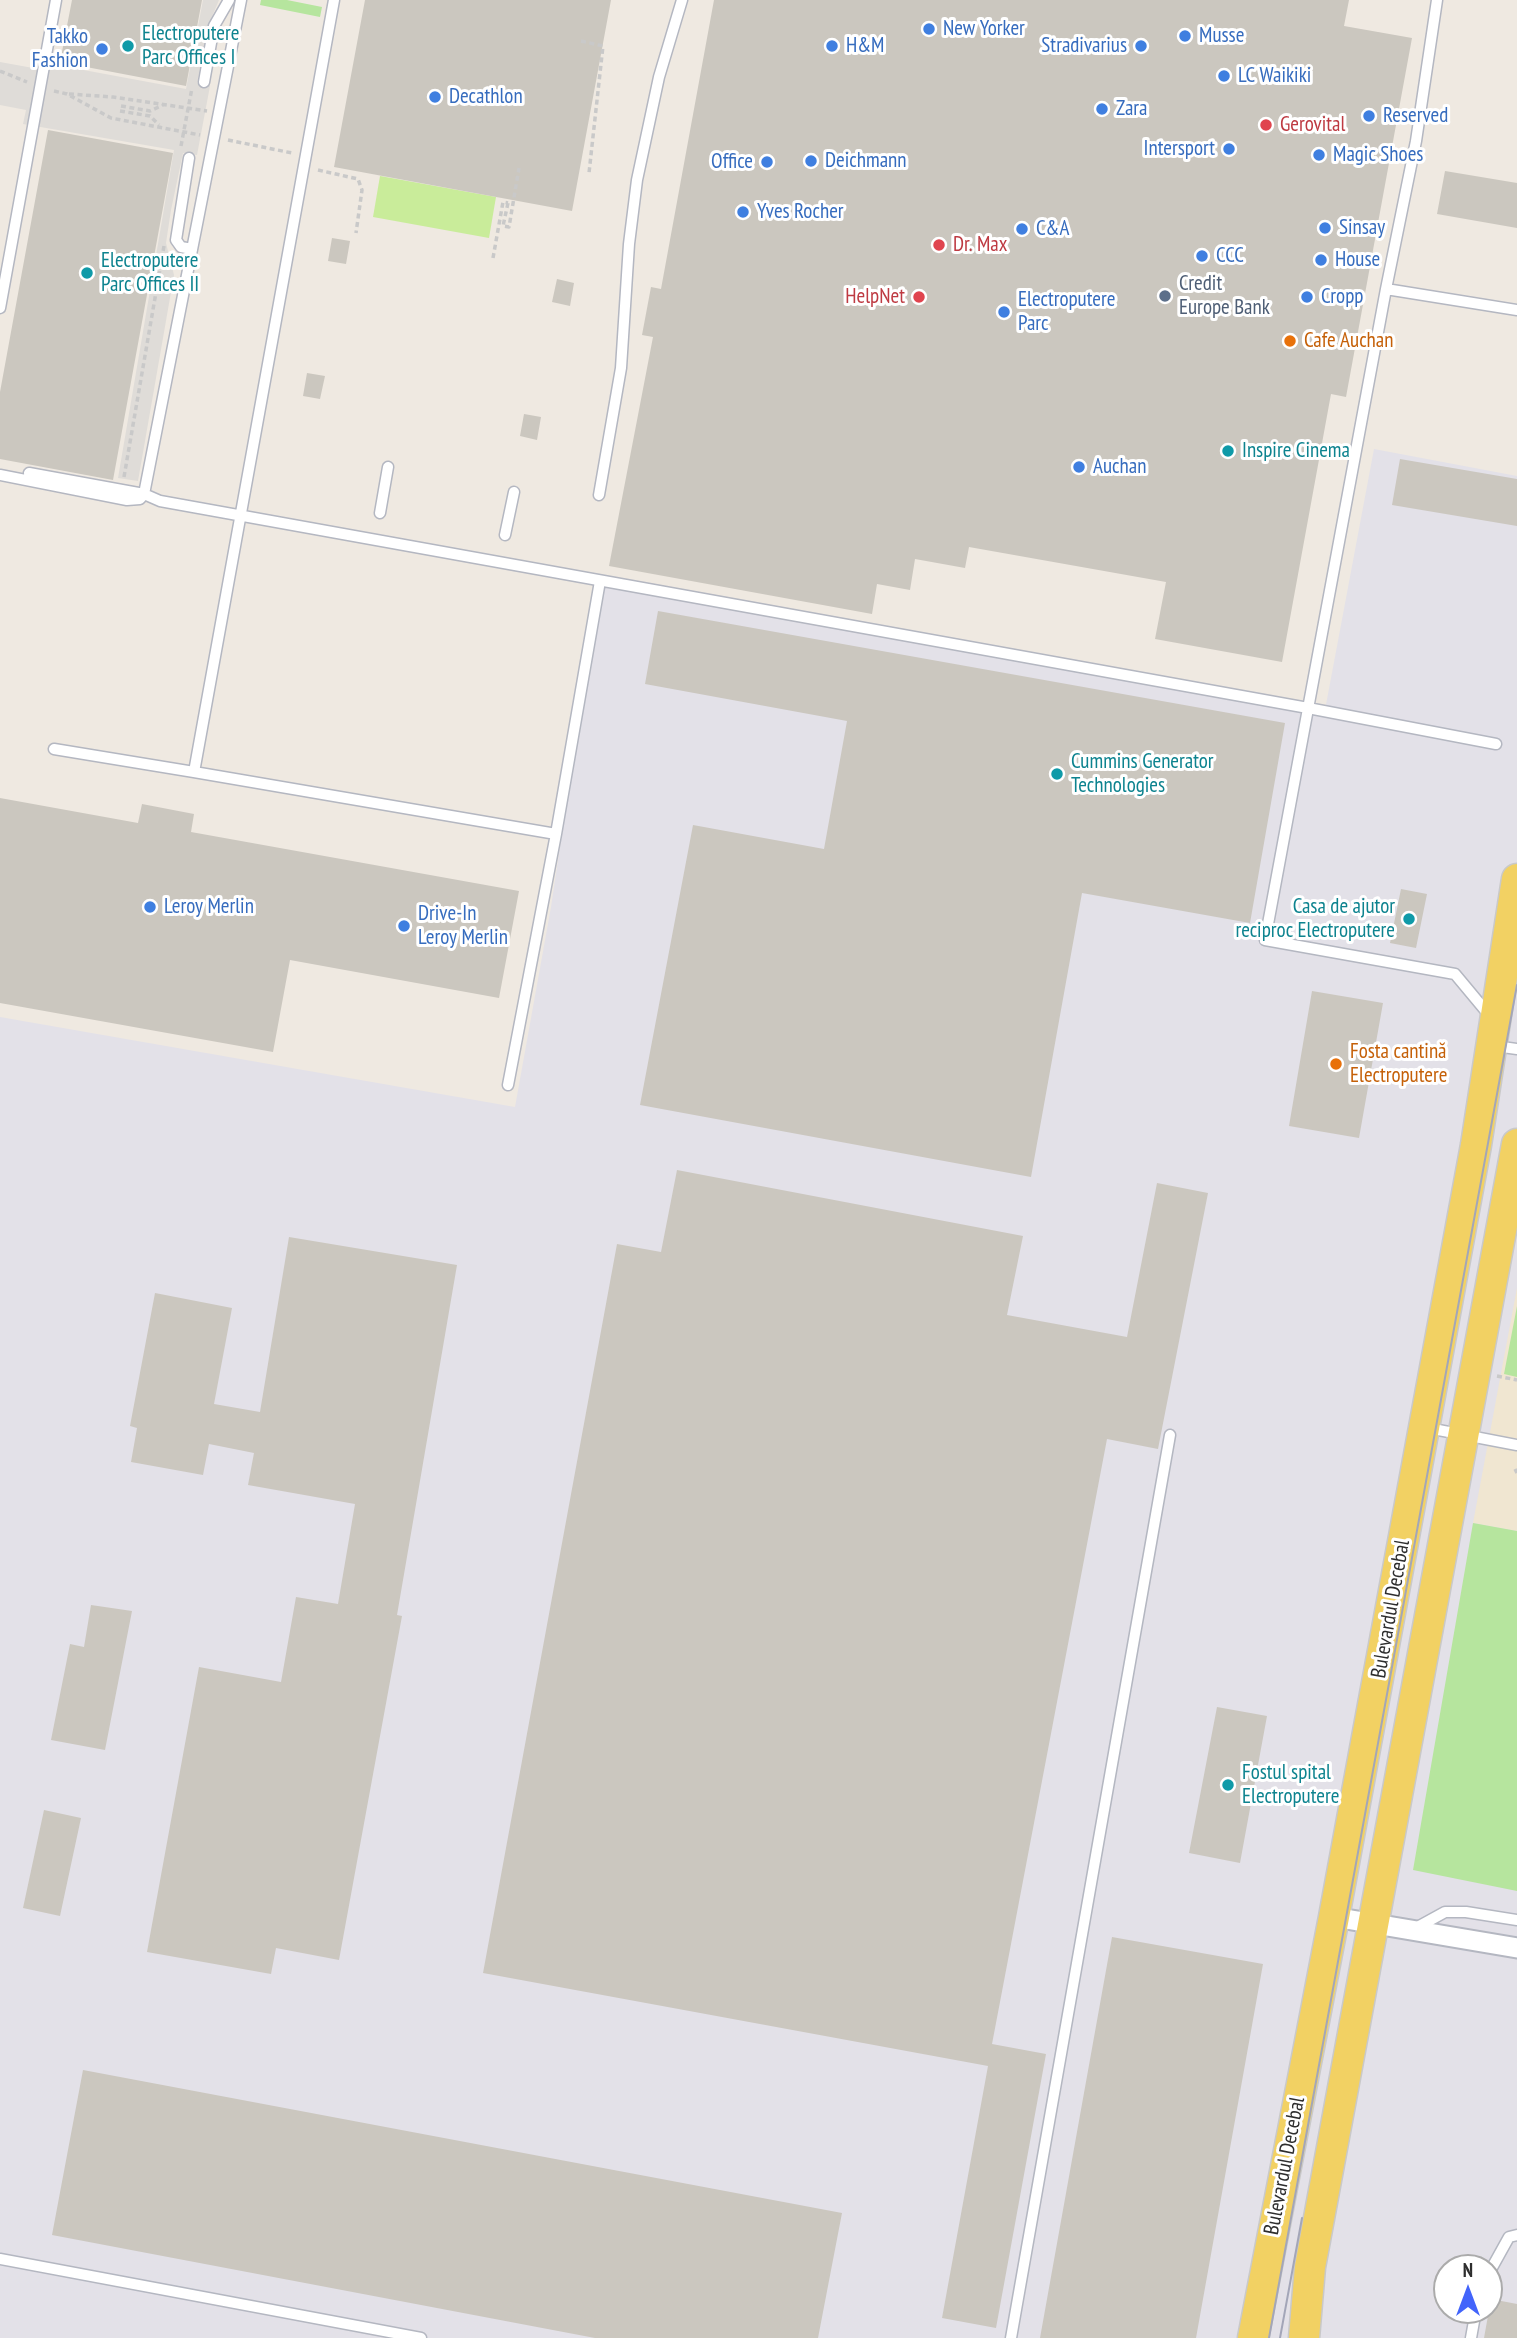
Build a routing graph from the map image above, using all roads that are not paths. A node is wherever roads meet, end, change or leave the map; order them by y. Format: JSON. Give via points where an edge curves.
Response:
{"nodes":[{"id":1,"x":56,"y":0,"type":"edge"},
{"id":2,"x":229,"y":0,"type":"edge"},
{"id":3,"x":241,"y":0,"type":"edge"},
{"id":4,"x":334,"y":0,"type":"edge"},
{"id":5,"x":682,"y":0,"type":"edge"},
{"id":6,"x":1437,"y":0,"type":"edge"},
{"id":7,"x":204,"y":82,"type":"dead end"},
{"id":8,"x":188,"y":158,"type":"dead end"},
{"id":9,"x":192,"y":249,"type":"junction"},
{"id":10,"x":1386,"y":289,"type":"junction"},
{"id":11,"x":0,"y":308,"type":"edge"},
{"id":12,"x":1517,"y":310,"type":"edge"},
{"id":13,"x":388,"y":467,"type":"dead end"},
{"id":14,"x":29,"y":473,"type":"dead end"},
{"id":15,"x":0,"y":475,"type":"edge"},
{"id":16,"x":514,"y":492,"type":"dead end"},
{"id":17,"x":144,"y":494,"type":"junction"},
{"id":18,"x":599,"y":495,"type":"dead end"},
{"id":19,"x":380,"y":513,"type":"dead end"},
{"id":20,"x":240,"y":515,"type":"junction"},
{"id":21,"x":505,"y":535,"type":"dead end"},
{"id":22,"x":600,"y":581,"type":"junction"},
{"id":23,"x":1308,"y":708,"type":"junction"},
{"id":24,"x":1496,"y":744,"type":"dead end"},
{"id":25,"x":54,"y":749,"type":"dead end"},
{"id":26,"x":194,"y":772,"type":"junction"},
{"id":27,"x":556,"y":834,"type":"junction"},
{"id":28,"x":1517,"y":878,"type":"edge"},
{"id":29,"x":1501,"y":1039,"type":"edge"},
{"id":30,"x":508,"y":1084,"type":"dead end"},
{"id":31,"x":1517,"y":1143,"type":"edge"},
{"id":32,"x":1424,"y":1427,"type":"junction"},
{"id":33,"x":1170,"y":1435,"type":"dead end"},
{"id":34,"x":1463,"y":1435,"type":"junction"},
{"id":35,"x":1517,"y":1445,"type":"edge"},
{"id":36,"x":1334,"y":1917,"type":"junction"},
{"id":37,"x":1517,"y":1920,"type":"edge"},
{"id":38,"x":1373,"y":1924,"type":"junction"},
{"id":39,"x":1412,"y":1930,"type":"junction"},
{"id":40,"x":1517,"y":1948,"type":"edge"},
{"id":41,"x":1517,"y":2235,"type":"edge"},
{"id":42,"x":1500,"y":2254,"type":"edge"},
{"id":43,"x":0,"y":2259,"type":"edge"},
{"id":44,"x":421,"y":2338,"type":"edge"},
{"id":45,"x":1010,"y":2338,"type":"edge"},
{"id":46,"x":1253,"y":2338,"type":"edge"},
{"id":47,"x":1304,"y":2338,"type":"edge"}],
"edges":[{"from":1,"to":11,"type":"lane"},
{"from":2,"to":7,"type":"lane","via":[[214,26]]},
{"from":3,"to":9,"type":"lane"},
{"from":4,"to":20,"type":"lane"},
{"from":5,"to":18,"type":"lane","via":[[659,77],[637,180],[621,368]]},
{"from":6,"to":10,"type":"lane","via":[[1416,141]]},
{"from":8,"to":9,"type":"lane","via":[[176,240],[181,247]]},
{"from":9,"to":17,"type":"lane"},
{"from":10,"to":12,"type":"lane"},
{"from":10,"to":23,"type":"lane"},
{"from":13,"to":19,"type":"lane"},
{"from":14,"to":17,"type":"lane"},
{"from":15,"to":17,"type":"lane","via":[[127,500]]},
{"from":16,"to":21,"type":"lane"},
{"from":17,"to":20,"type":"lane"},
{"from":20,"to":22,"type":"lane"},
{"from":20,"to":26,"type":"lane"},
{"from":22,"to":23,"type":"lane"},
{"from":22,"to":27,"type":"lane"},
{"from":23,"to":24,"type":"lane"},
{"from":23,"to":29,"type":"lane","via":[[1265,940],[1455,974]]},
{"from":25,"to":26,"type":"lane"},
{"from":26,"to":27,"type":"lane"},
{"from":27,"to":30,"type":"lane"},
{"from":28,"to":29,"type":"main road","name":"Bulevardul Decebal"},
{"from":29,"to":32,"type":"main road","name":"Bulevardul Decebal","via":[[1476,1145]]},
{"from":31,"to":34,"type":"main road","name":"Bulevardul Decebal"},
{"from":32,"to":34,"type":"lane"},
{"from":32,"to":36,"type":"main road","name":"Bulevardul Decebal"},
{"from":33,"to":45,"type":"lane"},
{"from":34,"to":35,"type":"lane"},
{"from":34,"to":38,"type":"main road","name":"Bulevardul Decebal"},
{"from":36,"to":38,"type":"street"},
{"from":36,"to":46,"type":"main road","name":"Bulevardul Decebal"},
{"from":37,"to":39,"type":"lane","via":[[1445,1912]]},
{"from":38,"to":39,"type":"street"},
{"from":38,"to":47,"type":"main road","name":"Bulevardul Decebal","via":[[1310,2267]]},
{"from":39,"to":40,"type":"street"},
{"from":41,"to":42,"type":"lane","via":[[1509,2237]]},
{"from":43,"to":44,"type":"lane"}]}
